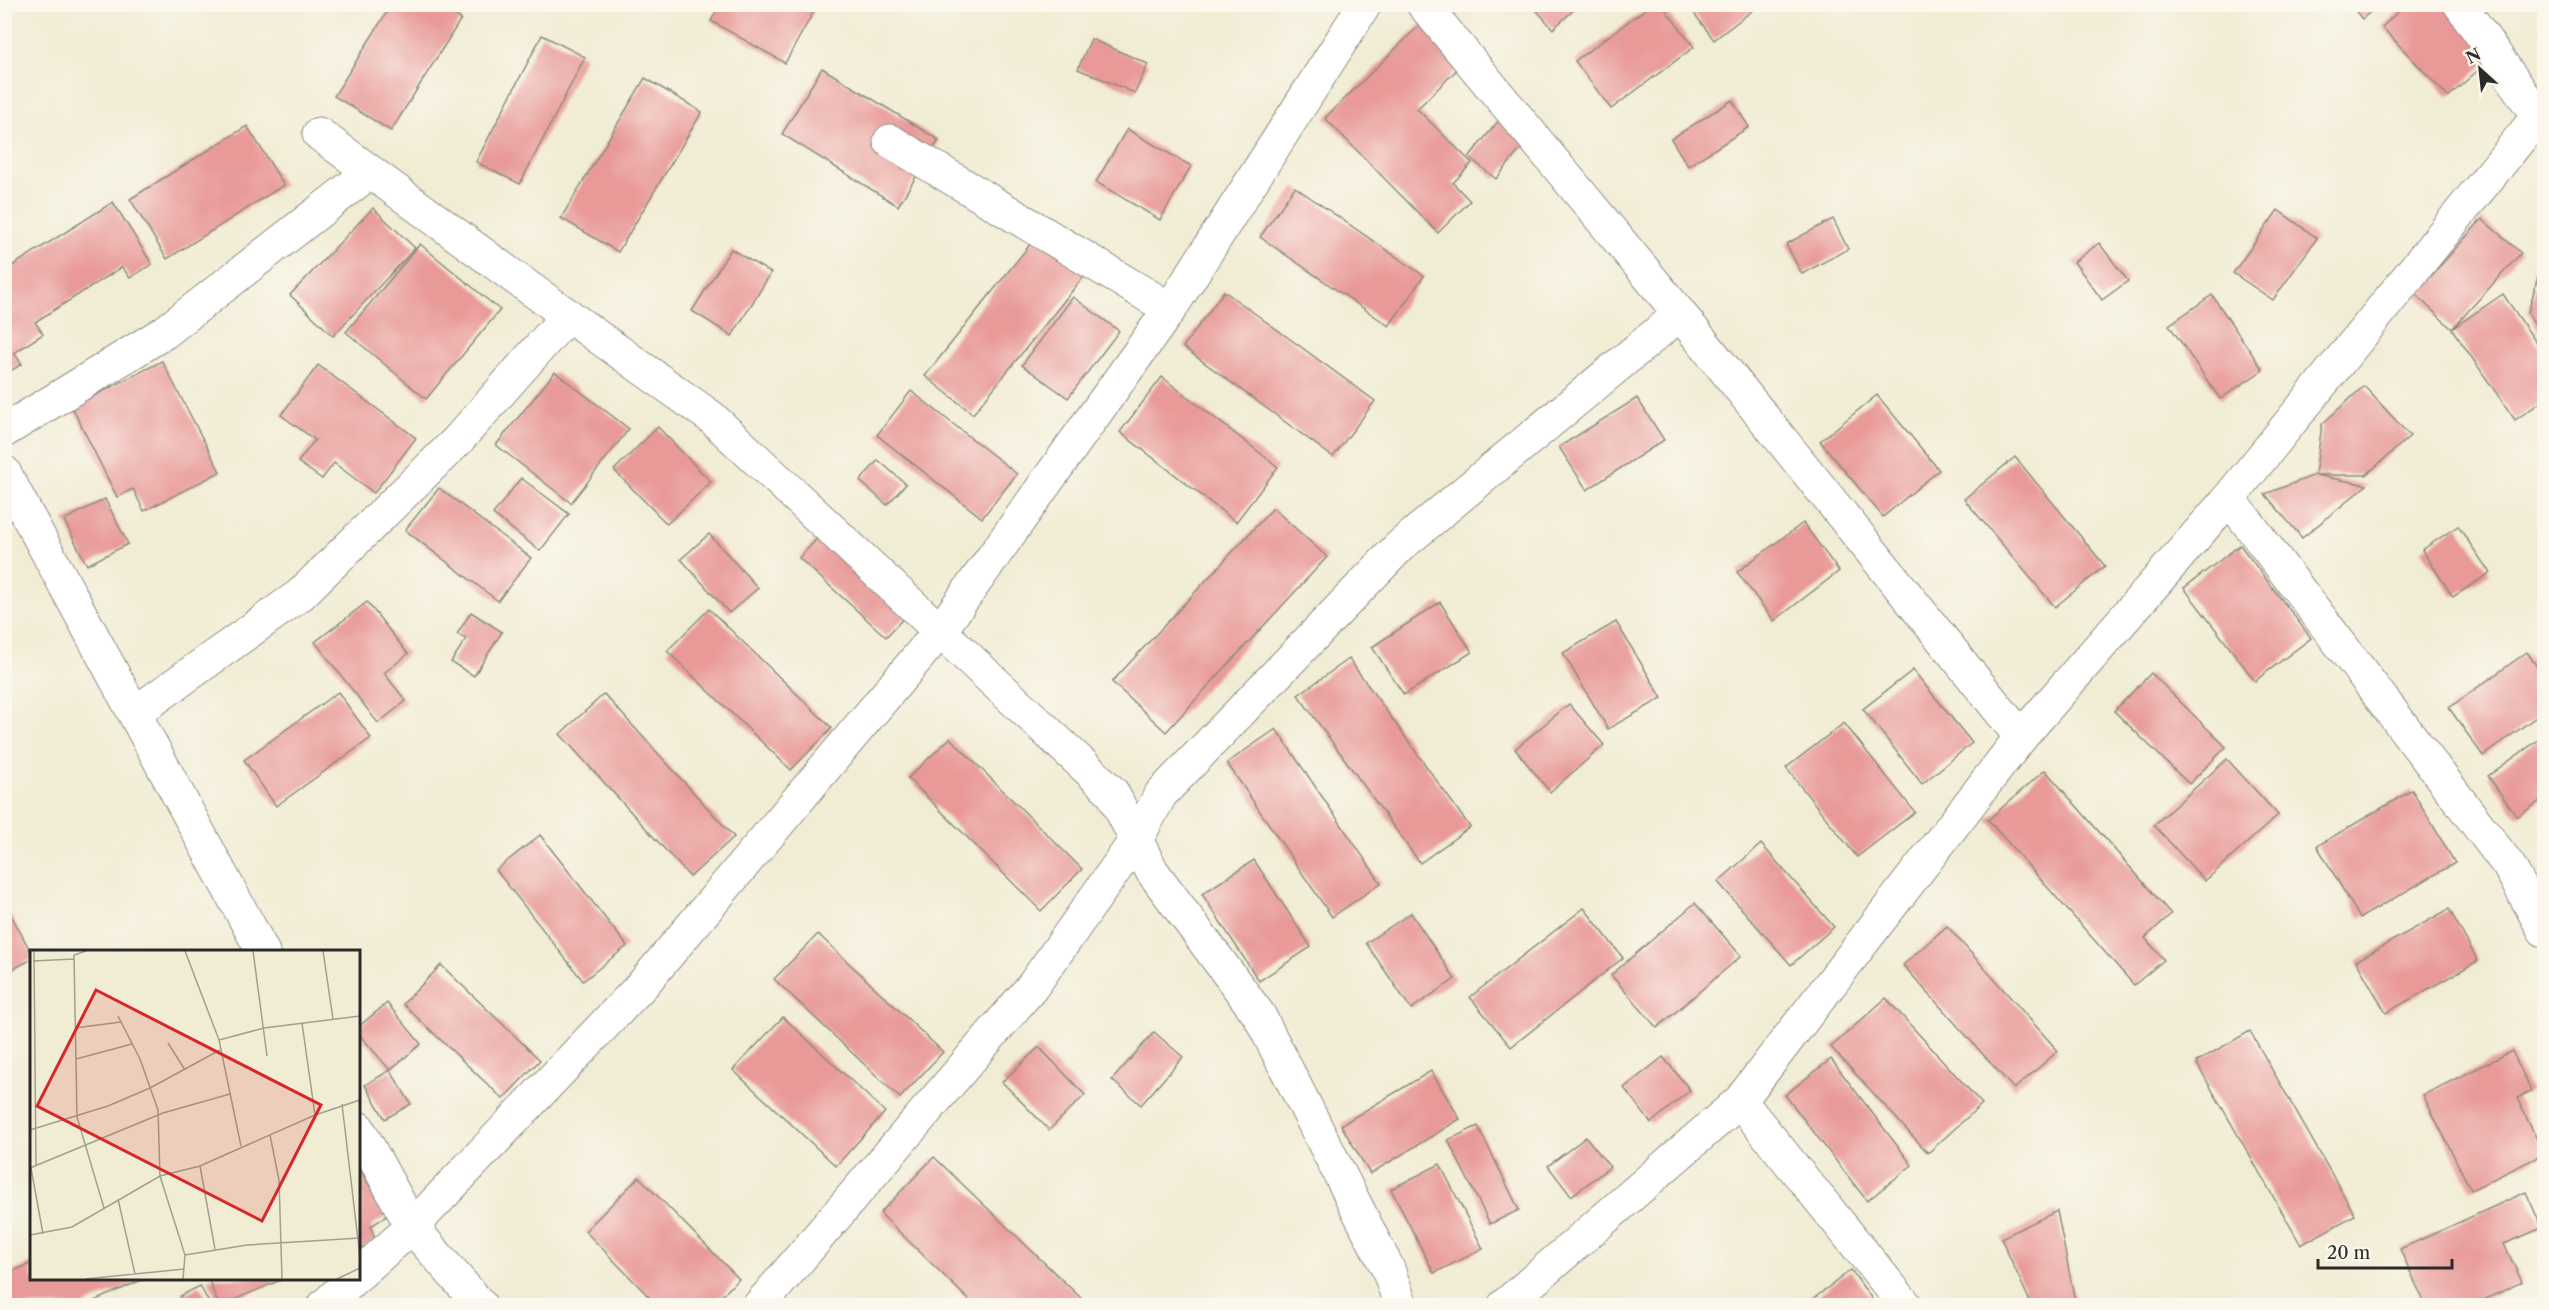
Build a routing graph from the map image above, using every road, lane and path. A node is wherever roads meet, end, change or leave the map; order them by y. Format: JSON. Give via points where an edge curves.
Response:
{"nodes":[{"id":1,"x":1365,"y":4,"type":"edge"},
{"id":2,"x":1423,"y":4,"type":"edge"},
{"id":3,"x":2460,"y":4,"type":"edge"},
{"id":4,"x":2541,"y":112,"type":"edge"},
{"id":5,"x":319,"y":134,"type":"dead end"},
{"id":6,"x":890,"y":141,"type":"dead end"},
{"id":7,"x":370,"y":172,"type":"junction"},
{"id":8,"x":1170,"y":309,"type":"junction"},
{"id":9,"x":1680,"y":314,"type":"junction"},
{"id":10,"x":568,"y":315,"type":"junction"},
{"id":11,"x":4,"y":431,"type":"edge"},
{"id":12,"x":4,"y":472,"type":"edge"},
{"id":13,"x":2229,"y":498,"type":"junction"},
{"id":14,"x":940,"y":631,"type":"junction"},
{"id":15,"x":135,"y":714,"type":"junction"},
{"id":16,"x":2021,"y":737,"type":"junction"},
{"id":17,"x":1136,"y":840,"type":"junction"},
{"id":18,"x":2544,"y":930,"type":"edge"},
{"id":19,"x":262,"y":950,"type":"edge"},
{"id":20,"x":1740,"y":1101,"type":"junction"},
{"id":21,"x":360,"y":1132,"type":"edge"},
{"id":22,"x":412,"y":1227,"type":"junction"},
{"id":23,"x":360,"y":1273,"type":"edge"},
{"id":24,"x":352,"y":1280,"type":"edge"},
{"id":25,"x":324,"y":1305,"type":"edge"},
{"id":26,"x":481,"y":1305,"type":"edge"},
{"id":27,"x":759,"y":1305,"type":"edge"},
{"id":28,"x":1401,"y":1305,"type":"edge"},
{"id":29,"x":1504,"y":1305,"type":"edge"},
{"id":30,"x":1906,"y":1305,"type":"edge"}],
"edges":[{"from":1,"to":8,"type":"street"},
{"from":2,"to":9,"type":"street"},
{"from":3,"to":4,"type":"street"},
{"from":4,"to":13,"type":"street"},
{"from":5,"to":7,"type":"street"},
{"from":6,"to":8,"type":"street"},
{"from":7,"to":10,"type":"street"},
{"from":7,"to":11,"type":"street","via":[[165,332]]},
{"from":8,"to":14,"type":"street"},
{"from":9,"to":16,"type":"street"},
{"from":9,"to":17,"type":"street","via":[[1400,546],[1161,794]]},
{"from":10,"to":14,"type":"street","via":[[711,417]]},
{"from":10,"to":15,"type":"street","via":[[457,441],[300,595]]},
{"from":12,"to":15,"type":"street"},
{"from":13,"to":16,"type":"street"},
{"from":13,"to":18,"type":"street","via":[[2509,866]]},
{"from":14,"to":17,"type":"street","via":[[1112,792]]},
{"from":14,"to":22,"type":"street","via":[[644,984]]},
{"from":15,"to":19,"type":"street"},
{"from":16,"to":20,"type":"street"},
{"from":17,"to":27,"type":"street","via":[[1032,987]]},
{"from":17,"to":28,"type":"street","via":[[1152,871],[1259,1015],[1389,1269]]},
{"from":20,"to":29,"type":"street"},
{"from":20,"to":30,"type":"street"},
{"from":21,"to":22,"type":"street"},
{"from":22,"to":23,"type":"street"},
{"from":22,"to":26,"type":"street"},
{"from":24,"to":25,"type":"street"}]}
